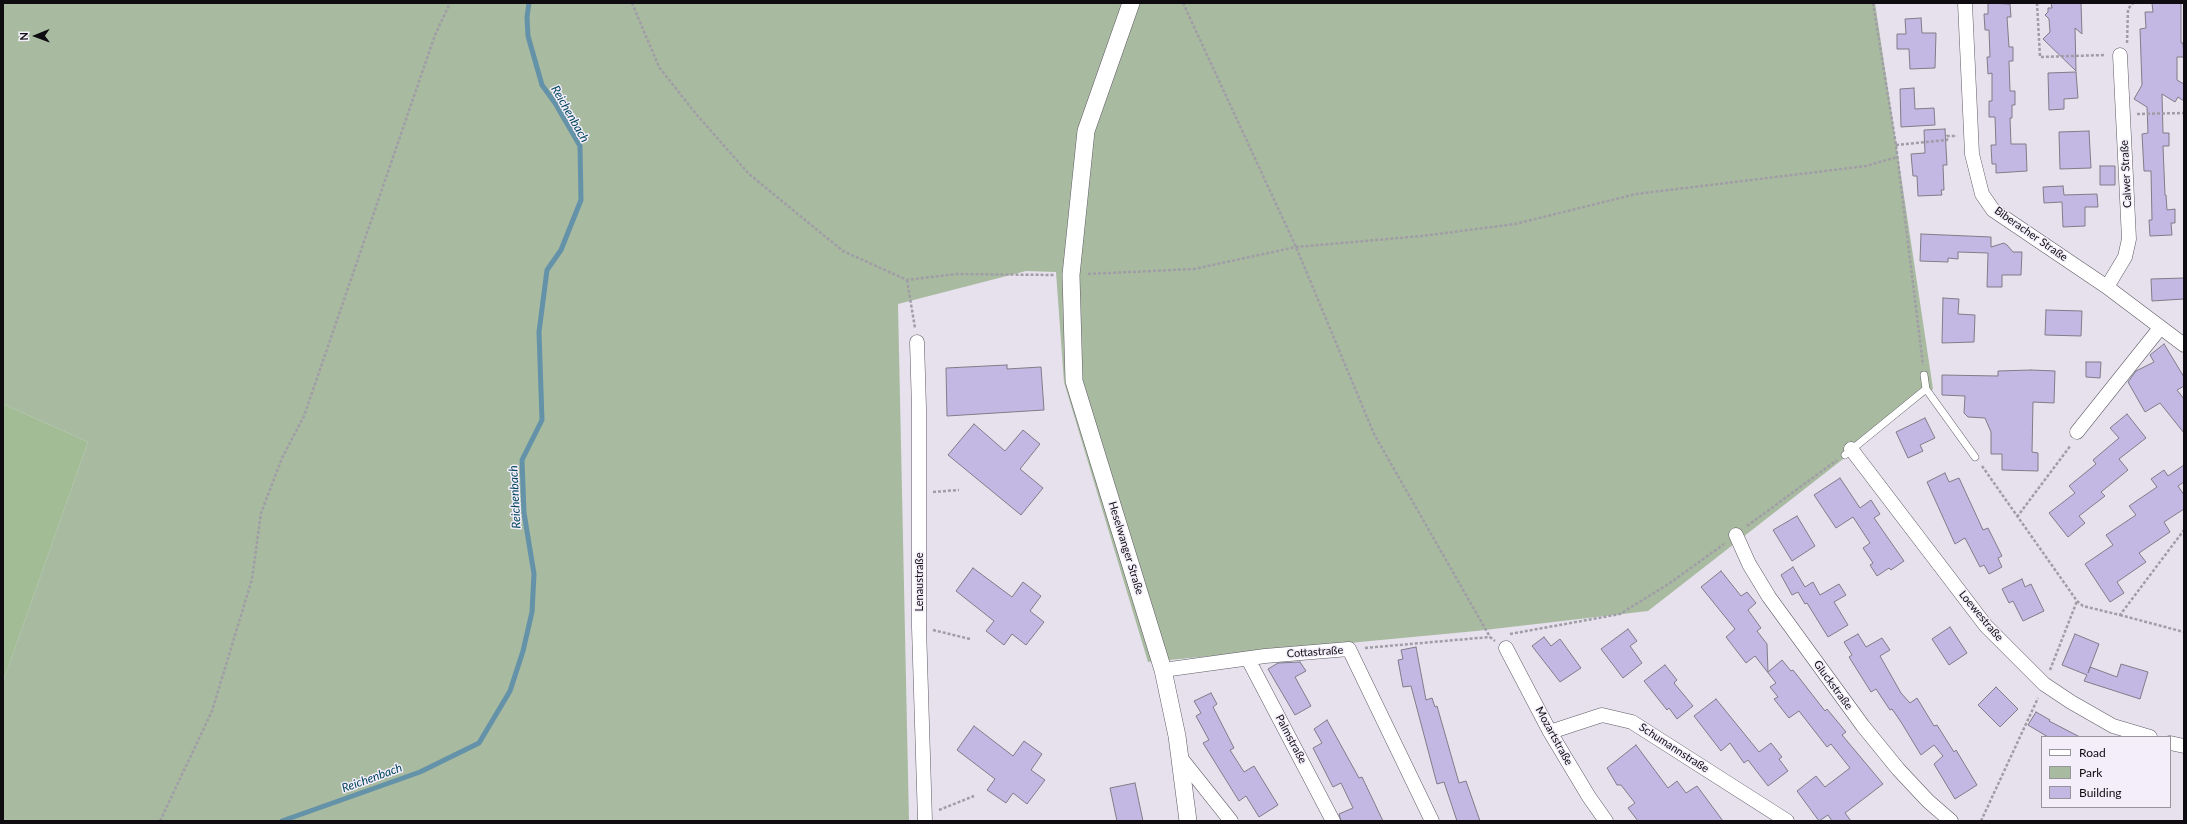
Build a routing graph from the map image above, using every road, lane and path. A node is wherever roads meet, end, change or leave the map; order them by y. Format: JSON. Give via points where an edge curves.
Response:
{"nodes":[{"id":1,"x":450,"y":3,"type":"edge"},
{"id":2,"x":632,"y":3,"type":"edge"},
{"id":3,"x":1131,"y":3,"type":"edge"},
{"id":4,"x":1183,"y":3,"type":"edge"},
{"id":5,"x":1873,"y":3,"type":"edge"},
{"id":6,"x":1965,"y":3,"type":"edge"},
{"id":7,"x":2037,"y":3,"type":"edge"},
{"id":8,"x":2133,"y":3,"type":"edge"},
{"id":9,"x":2120,"y":55,"type":"junction"},
{"id":10,"x":2184,"y":113,"type":"edge"},
{"id":11,"x":2123,"y":114,"type":"junction"},
{"id":12,"x":1971,"y":135,"type":"junction"},
{"id":13,"x":1896,"y":145,"type":"junction"},
{"id":14,"x":1897,"y":157,"type":"junction"},
{"id":15,"x":1296,"y":247,"type":"junction"},
{"id":16,"x":1071,"y":275,"type":"junction"},
{"id":17,"x":907,"y":280,"type":"junction"},
{"id":18,"x":2107,"y":287,"type":"junction"},
{"id":19,"x":2160,"y":328,"type":"junction"},
{"id":20,"x":917,"y":342,"type":"joint"},
{"id":21,"x":2184,"y":345,"type":"edge"},
{"id":22,"x":1924,"y":375,"type":"joint"},
{"id":23,"x":1926,"y":389,"type":"junction"},
{"id":24,"x":2078,"y":432,"type":"joint"},
{"id":25,"x":1848,"y":452,"type":"junction"},
{"id":26,"x":1975,"y":457,"type":"joint"},
{"id":27,"x":959,"y":490,"type":"dead end"},
{"id":28,"x":918,"y":492,"type":"junction"},
{"id":29,"x":2017,"y":517,"type":"junction"},
{"id":30,"x":2184,"y":530,"type":"edge"},
{"id":31,"x":1736,"y":535,"type":"junction"},
{"id":32,"x":2077,"y":601,"type":"junction"},
{"id":33,"x":2120,"y":615,"type":"junction"},
{"id":34,"x":919,"y":627,"type":"junction"},
{"id":35,"x":2184,"y":632,"type":"edge"},
{"id":36,"x":1498,"y":636,"type":"dead end"},
{"id":37,"x":1490,"y":637,"type":"junction"},
{"id":38,"x":970,"y":639,"type":"dead end"},
{"id":39,"x":1506,"y":641,"type":"joint"},
{"id":40,"x":1349,"y":649,"type":"junction"},
{"id":41,"x":2056,"y":652,"type":"dead end"},
{"id":42,"x":1248,"y":659,"type":"junction"},
{"id":43,"x":1163,"y":670,"type":"junction"},
{"id":44,"x":2044,"y":684,"type":"junction"},
{"id":45,"x":1550,"y":732,"type":"junction"},
{"id":46,"x":2147,"y":736,"type":"edge"},
{"id":47,"x":2171,"y":743,"type":"edge"},
{"id":48,"x":2184,"y":746,"type":"edge"},
{"id":49,"x":1180,"y":757,"type":"junction"},
{"id":50,"x":974,"y":796,"type":"dead end"},
{"id":51,"x":925,"y":818,"type":"edge"},
{"id":52,"x":160,"y":821,"type":"edge"},
{"id":53,"x":1188,"y":821,"type":"edge"},
{"id":54,"x":1231,"y":821,"type":"edge"},
{"id":55,"x":1333,"y":821,"type":"edge"},
{"id":56,"x":1432,"y":821,"type":"edge"},
{"id":57,"x":1606,"y":821,"type":"edge"},
{"id":58,"x":1787,"y":821,"type":"edge"},
{"id":59,"x":1951,"y":821,"type":"edge"},
{"id":60,"x":1981,"y":821,"type":"edge"}],
"edges":[{"from":1,"to":52,"type":"path","via":[[435,35],[304,416],[282,458],[261,513],[252,579],[212,711]]},
{"from":2,"to":17,"type":"path","via":[[659,67],[749,174],[843,251]]},
{"from":3,"to":16,"type":"street","name":"Heselwanger Straße","via":[[1086,131]]},
{"from":4,"to":15,"type":"path"},
{"from":5,"to":13,"type":"path"},
{"from":6,"to":12,"type":"street","name":"Biberacher Straße"},
{"from":7,"to":9,"type":"path","via":[[2040,57]]},
{"from":8,"to":9,"type":"path","via":[[2128,9],[2127,54]]},
{"from":9,"to":11,"type":"street","name":"Calwer Straße"},
{"from":10,"to":11,"type":"path"},
{"from":11,"to":18,"type":"street","name":"Calwer Straße","via":[[2129,239],[2125,257]]},
{"from":12,"to":13,"type":"path","via":[[1947,136],[1947,140]]},
{"from":12,"to":18,"type":"street","name":"Biberacher Straße","via":[[1972,154],[1982,194],[1993,210]]},
{"from":13,"to":14,"type":"path"},
{"from":14,"to":15,"type":"path","via":[[1866,166],[1636,194],[1515,224],[1422,236]]},
{"from":14,"to":22,"type":"path"},
{"from":15,"to":16,"type":"path","via":[[1194,269]]},
{"from":15,"to":37,"type":"path","via":[[1374,434]]},
{"from":16,"to":17,"type":"path","via":[[956,274]]},
{"from":16,"to":43,"type":"street","name":"Heselwanger Straße","via":[[1074,381]]},
{"from":17,"to":20,"type":"path"},
{"from":18,"to":19,"type":"street","name":"Biberacher Straße"},
{"from":19,"to":21,"type":"street","name":"Biberacher Straße"},
{"from":19,"to":24,"type":"street"},
{"from":20,"to":28,"type":"street","name":"Lenaustraße"},
{"from":22,"to":23,"type":"lane"},
{"from":23,"to":25,"type":"lane"},
{"from":23,"to":26,"type":"lane"},
{"from":24,"to":29,"type":"path","via":[[2074,442]]},
{"from":25,"to":31,"type":"path"},
{"from":25,"to":44,"type":"street","name":"Loewestraße","via":[[1986,626]]},
{"from":26,"to":29,"type":"path"},
{"from":27,"to":28,"type":"path"},
{"from":28,"to":34,"type":"street","name":"Lenaustraße"},
{"from":29,"to":32,"type":"path"},
{"from":30,"to":33,"type":"path"},
{"from":31,"to":39,"type":"path","via":[[1670,583],[1620,614]]},
{"from":31,"to":59,"type":"street","name":"Gluckstraße","via":[[1769,598],[1863,726],[1898,769]]},
{"from":32,"to":33,"type":"path","via":[[2083,606]]},
{"from":32,"to":41,"type":"path"},
{"from":33,"to":35,"type":"path"},
{"from":34,"to":38,"type":"path"},
{"from":34,"to":51,"type":"street","name":"Lenaustraße"},
{"from":36,"to":37,"type":"path"},
{"from":37,"to":40,"type":"path"},
{"from":39,"to":45,"type":"street","name":"Mozartstraße"},
{"from":40,"to":42,"type":"street","name":"Cottastraße"},
{"from":40,"to":56,"type":"street","name":"Cottastraße"},
{"from":42,"to":43,"type":"street","name":"Cottastraße"},
{"from":42,"to":55,"type":"street","name":"Palmstraße"},
{"from":43,"to":49,"type":"street","name":"Heselwanger Straße"},
{"from":44,"to":46,"type":"street","name":"Loewestraße","via":[[2113,726]]},
{"from":44,"to":60,"type":"path"},
{"from":45,"to":57,"type":"street","name":"Mozartstraße","via":[[1588,797]]},
{"from":45,"to":58,"type":"street","name":"Schumannstraße","via":[[1602,715],[1632,722]]},
{"from":47,"to":48,"type":"street"},
{"from":49,"to":53,"type":"street","name":"Heselwanger Straße"},
{"from":49,"to":54,"type":"street"},
{"from":50,"to":51,"type":"path"}]}
